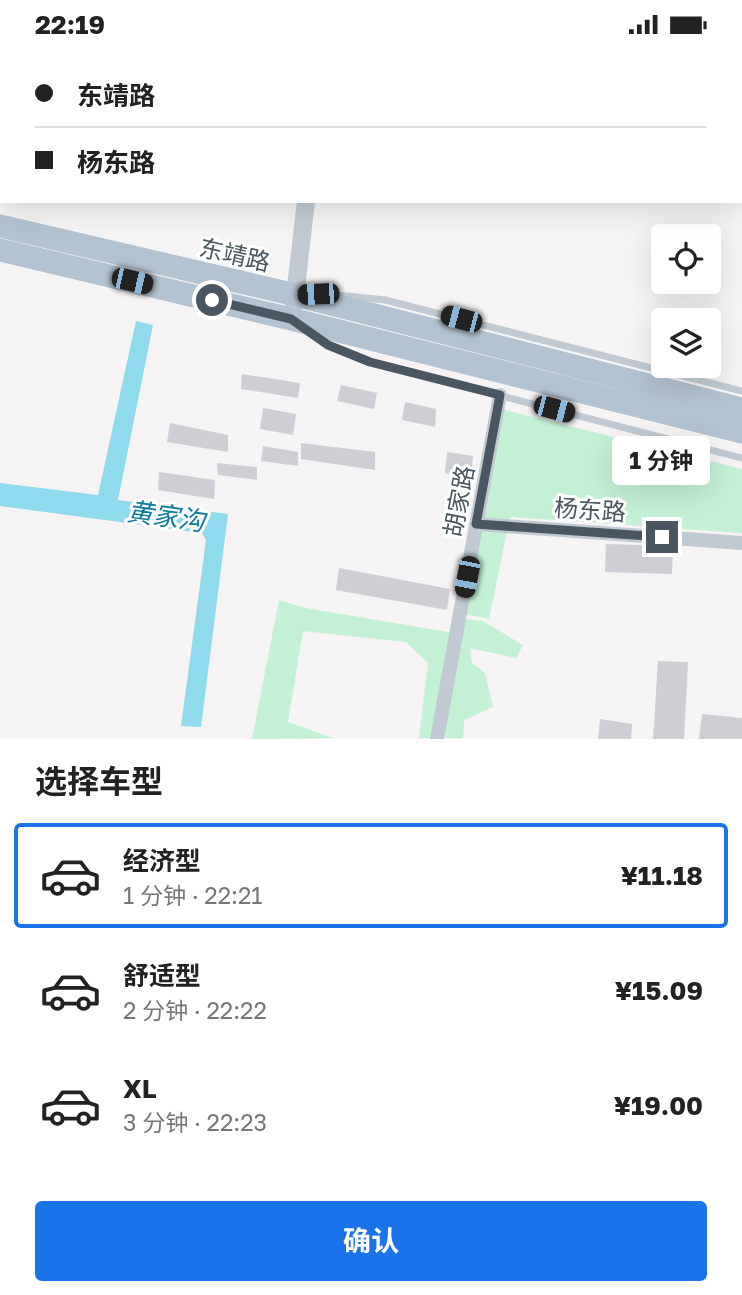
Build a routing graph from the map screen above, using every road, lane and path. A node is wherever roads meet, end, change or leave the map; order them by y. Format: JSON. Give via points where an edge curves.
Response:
{"nodes":[{"id":1,"x":306,"y":203,"type":"edge"},
{"id":2,"x":0,"y":226,"type":"edge"},
{"id":3,"x":0,"y":250,"type":"edge"},
{"id":4,"x":296,"y":295,"type":"junction"},
{"id":5,"x":291,"y":319,"type":"junction"},
{"id":6,"x":742,"y":391,"type":"edge"},
{"id":7,"x":500,"y":395,"type":"junction"},
{"id":8,"x":742,"y":409,"type":"edge"},
{"id":9,"x":742,"y":432,"type":"edge"},
{"id":10,"x":742,"y":458,"type":"edge"},
{"id":11,"x":476,"y":524,"type":"junction"},
{"id":12,"x":742,"y":543,"type":"edge"},
{"id":13,"x":437,"y":739,"type":"edge"}],
"edges":[{"from":1,"to":4,"type":"street"},
{"from":2,"to":4,"type":"main road","name":"东靖路"},
{"from":3,"to":5,"type":"main road","name":"东靖路"},
{"from":4,"to":5,"type":"street"},
{"from":4,"to":6,"type":"lane","via":[[341,293],[385,300]]},
{"from":4,"to":8,"type":"main road","name":"东靖路"},
{"from":5,"to":7,"type":"lane","via":[[328,345],[370,362]]},
{"from":5,"to":9,"type":"main road","name":"东靖路"},
{"from":7,"to":10,"type":"lane"},
{"from":7,"to":11,"type":"street","name":"胡家路"},
{"from":11,"to":12,"type":"street","name":"杨东路"},
{"from":11,"to":13,"type":"street","name":"胡家路"}]}
